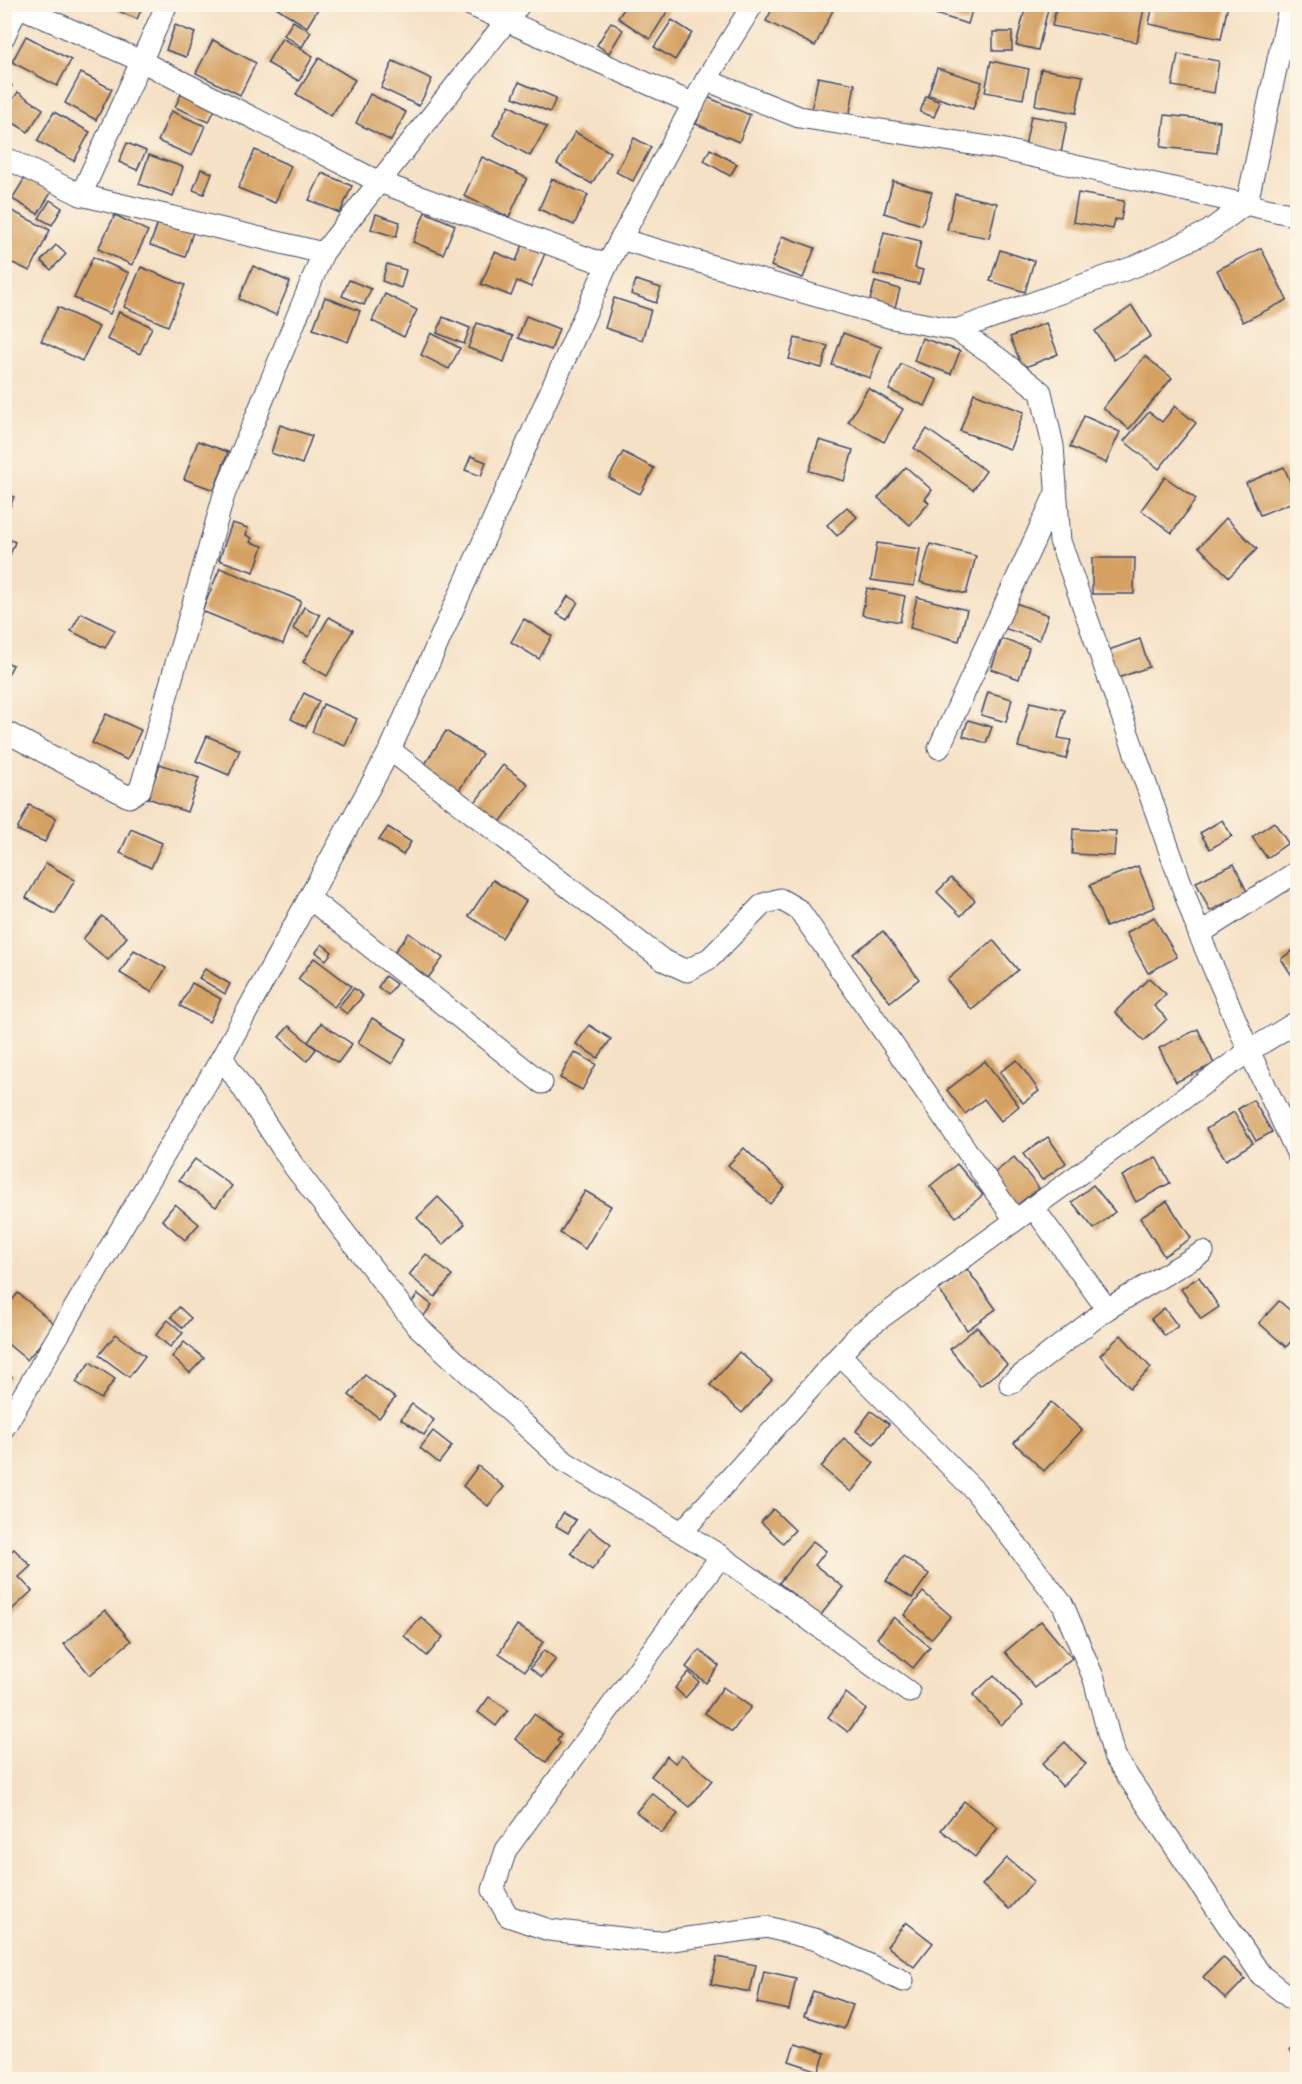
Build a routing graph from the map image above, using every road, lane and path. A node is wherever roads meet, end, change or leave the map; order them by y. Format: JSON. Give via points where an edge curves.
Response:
{"nodes":[{"id":1,"x":167,"y":4,"type":"edge"},
{"id":2,"x":468,"y":4,"type":"edge"},
{"id":3,"x":520,"y":4,"type":"edge"},
{"id":4,"x":753,"y":4,"type":"edge"},
{"id":5,"x":1290,"y":4,"type":"edge"},
{"id":6,"x":17,"y":5,"type":"edge"},
{"id":7,"x":505,"y":22,"type":"junction"},
{"id":8,"x":4,"y":37,"type":"edge"},
{"id":9,"x":141,"y":61,"type":"junction"},
{"id":10,"x":706,"y":80,"type":"junction"},
{"id":11,"x":694,"y":104,"type":"junction"},
{"id":12,"x":4,"y":157,"type":"edge"},
{"id":13,"x":379,"y":182,"type":"junction"},
{"id":14,"x":81,"y":195,"type":"junction"},
{"id":15,"x":1247,"y":203,"type":"junction"},
{"id":16,"x":1298,"y":216,"type":"edge"},
{"id":17,"x":621,"y":239,"type":"junction"},
{"id":18,"x":323,"y":253,"type":"junction"},
{"id":19,"x":607,"y":265,"type":"junction"},
{"id":20,"x":956,"y":330,"type":"junction"},
{"id":21,"x":1056,"y":492,"type":"junction"},
{"id":22,"x":4,"y":731,"type":"edge"},
{"id":23,"x":939,"y":748,"type":"dead end"},
{"id":24,"x":390,"y":750,"type":"junction"},
{"id":25,"x":1298,"y":872,"type":"edge"},
{"id":26,"x":310,"y":899,"type":"junction"},
{"id":27,"x":1199,"y":934,"type":"junction"},
{"id":28,"x":1298,"y":1021,"type":"edge"},
{"id":29,"x":1249,"y":1051,"type":"junction"},
{"id":30,"x":222,"y":1057,"type":"junction"},
{"id":31,"x":542,"y":1083,"type":"dead end"},
{"id":32,"x":1298,"y":1155,"type":"edge"},
{"id":33,"x":1033,"y":1207,"type":"junction"},
{"id":34,"x":1015,"y":1221,"type":"junction"},
{"id":35,"x":1203,"y":1251,"type":"dead end"},
{"id":36,"x":1107,"y":1309,"type":"junction"},
{"id":37,"x":840,"y":1355,"type":"junction"},
{"id":38,"x":1010,"y":1384,"type":"dead end"},
{"id":39,"x":4,"y":1428,"type":"edge"},
{"id":40,"x":682,"y":1532,"type":"junction"},
{"id":41,"x":721,"y":1556,"type":"junction"},
{"id":42,"x":909,"y":1692,"type":"dead end"},
{"id":43,"x":903,"y":1981,"type":"dead end"},
{"id":44,"x":1298,"y":2004,"type":"edge"}],
"edges":[{"from":1,"to":9,"type":"street"},
{"from":2,"to":7,"type":"street"},
{"from":3,"to":7,"type":"street"},
{"from":4,"to":10,"type":"street"},
{"from":5,"to":15,"type":"street"},
{"from":6,"to":8,"type":"street"},
{"from":6,"to":9,"type":"street"},
{"from":7,"to":11,"type":"street"},
{"from":7,"to":13,"type":"street"},
{"from":9,"to":13,"type":"street"},
{"from":9,"to":14,"type":"street"},
{"from":10,"to":11,"type":"street"},
{"from":10,"to":15,"type":"street","via":[[799,117],[996,148]]},
{"from":11,"to":17,"type":"street"},
{"from":12,"to":14,"type":"street"},
{"from":13,"to":18,"type":"street"},
{"from":13,"to":19,"type":"street"},
{"from":14,"to":18,"type":"street"},
{"from":15,"to":16,"type":"street"},
{"from":15,"to":20,"type":"street","via":[[1209,231],[1136,266]]},
{"from":17,"to":19,"type":"street"},
{"from":17,"to":20,"type":"street","via":[[892,318]]},
{"from":18,"to":22,"type":"street","via":[[224,495],[140,790],[129,797]]},
{"from":19,"to":24,"type":"street"},
{"from":20,"to":21,"type":"street","via":[[1041,392],[1053,446]]},
{"from":21,"to":23,"type":"street"},
{"from":21,"to":27,"type":"street","via":[[1060,541]]},
{"from":24,"to":26,"type":"street"},
{"from":24,"to":34,"type":"street","via":[[663,960],[687,972],[710,958],[763,904],[780,899],[799,910]]},
{"from":25,"to":27,"type":"street"},
{"from":26,"to":30,"type":"street"},
{"from":26,"to":31,"type":"street"},
{"from":27,"to":29,"type":"street"},
{"from":28,"to":29,"type":"street"},
{"from":29,"to":32,"type":"street"},
{"from":29,"to":33,"type":"street"},
{"from":30,"to":39,"type":"street"},
{"from":30,"to":40,"type":"street","via":[[295,1168],[416,1325],[565,1462]]},
{"from":33,"to":34,"type":"street"},
{"from":33,"to":36,"type":"street"},
{"from":34,"to":37,"type":"street","via":[[860,1334]]},
{"from":35,"to":36,"type":"street"},
{"from":36,"to":38,"type":"street"},
{"from":37,"to":40,"type":"street"},
{"from":37,"to":44,"type":"street","via":[[975,1491],[1063,1605],[1094,1679],[1114,1756],[1261,1975]]},
{"from":40,"to":41,"type":"street"},
{"from":41,"to":42,"type":"street"},
{"from":41,"to":43,"type":"street","via":[[506,1850],[493,1890],[508,1916],[549,1930],[658,1942],[767,1927],[817,1940]]}]}
